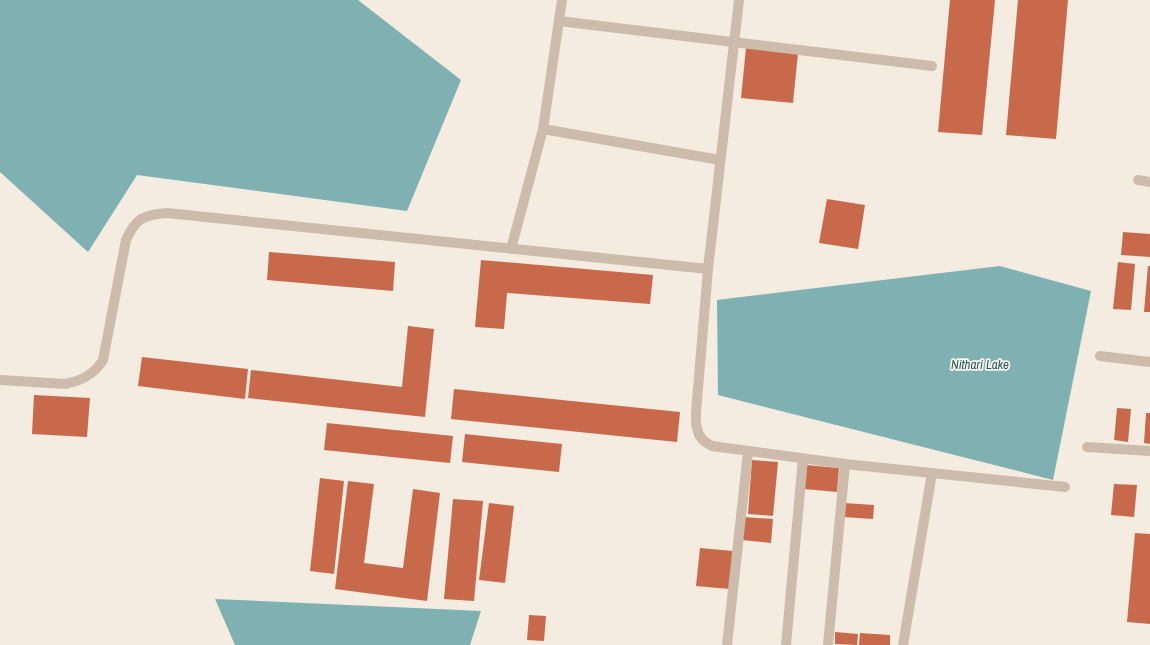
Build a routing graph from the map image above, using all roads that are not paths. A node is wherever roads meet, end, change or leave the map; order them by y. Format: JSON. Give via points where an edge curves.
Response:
{"nodes":[{"id":1,"x":562,"y":0,"type":"edge"},
{"id":2,"x":739,"y":0,"type":"edge"},
{"id":3,"x":559,"y":21,"type":"junction"},
{"id":4,"x":734,"y":43,"type":"junction"},
{"id":5,"x":932,"y":66,"type":"dead end"},
{"id":6,"x":543,"y":128,"type":"junction"},
{"id":7,"x":720,"y":160,"type":"junction"},
{"id":8,"x":1138,"y":180,"type":"dead end"},
{"id":9,"x":1150,"y":182,"type":"edge"},
{"id":10,"x":512,"y":249,"type":"junction"},
{"id":11,"x":708,"y":269,"type":"junction"},
{"id":12,"x":1100,"y":356,"type":"dead end"},
{"id":13,"x":1150,"y":362,"type":"edge"},
{"id":14,"x":0,"y":380,"type":"edge"},
{"id":15,"x":1087,"y":447,"type":"dead end"},
{"id":16,"x":1150,"y":451,"type":"edge"},
{"id":17,"x":748,"y":452,"type":"junction"},
{"id":18,"x":803,"y":459,"type":"junction"},
{"id":19,"x":845,"y":464,"type":"junction"},
{"id":20,"x":932,"y":473,"type":"junction"},
{"id":21,"x":1065,"y":487,"type":"dead end"},
{"id":22,"x":727,"y":645,"type":"edge"},
{"id":23,"x":786,"y":645,"type":"edge"},
{"id":24,"x":828,"y":645,"type":"edge"},
{"id":25,"x":903,"y":645,"type":"edge"}],
"edges":[{"from":1,"to":3,"type":"street"},
{"from":2,"to":4,"type":"street"},
{"from":3,"to":4,"type":"street"},
{"from":3,"to":6,"type":"street"},
{"from":4,"to":5,"type":"street"},
{"from":4,"to":7,"type":"street"},
{"from":6,"to":7,"type":"street"},
{"from":6,"to":10,"type":"street"},
{"from":7,"to":11,"type":"street"},
{"from":8,"to":9,"type":"street"},
{"from":10,"to":11,"type":"street"},
{"from":10,"to":14,"type":"street","via":[[167,213],[151,214],[140,219],[126,240],[103,360],[97,370],[87,377],[65,384]]},
{"from":11,"to":17,"type":"street","via":[[696,424],[699,435],[712,446]]},
{"from":12,"to":13,"type":"street"},
{"from":15,"to":16,"type":"street"},
{"from":17,"to":18,"type":"street"},
{"from":17,"to":22,"type":"street"},
{"from":18,"to":19,"type":"street"},
{"from":18,"to":23,"type":"street"},
{"from":19,"to":20,"type":"street"},
{"from":19,"to":24,"type":"street"},
{"from":20,"to":21,"type":"street"},
{"from":20,"to":25,"type":"street"}]}
